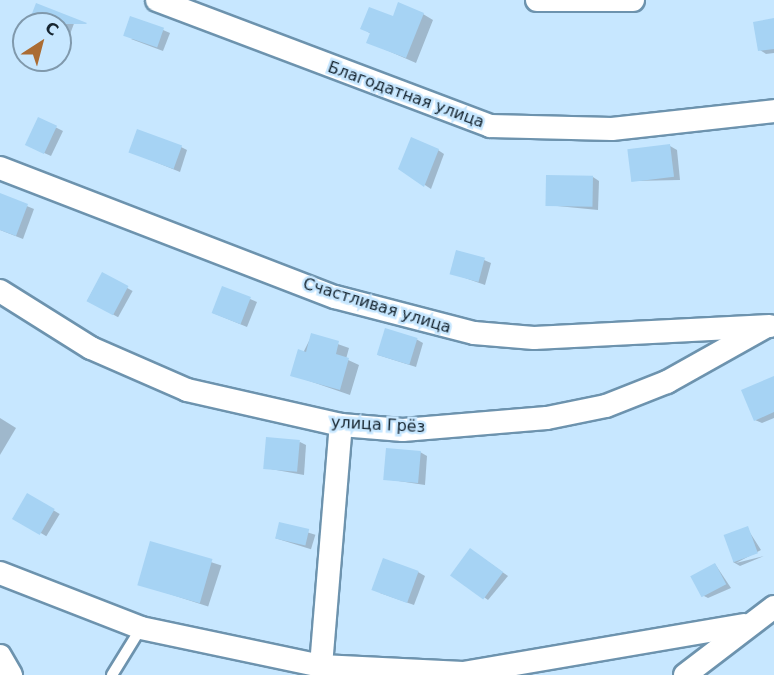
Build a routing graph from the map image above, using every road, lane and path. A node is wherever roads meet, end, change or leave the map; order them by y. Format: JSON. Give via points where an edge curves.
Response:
{"nodes":[{"id":1,"x":157,"y":0,"type":"edge"},
{"id":2,"x":537,"y":0,"type":"edge"},
{"id":3,"x":633,"y":0,"type":"edge"},
{"id":4,"x":774,"y":111,"type":"edge"},
{"id":5,"x":0,"y":168,"type":"edge"},
{"id":6,"x":0,"y":291,"type":"edge"},
{"id":7,"x":769,"y":326,"type":"edge"},
{"id":8,"x":341,"y":425,"type":"junction"},
{"id":9,"x":0,"y":573,"type":"edge"},
{"id":10,"x":774,"y":607,"type":"edge"},
{"id":11,"x":744,"y":625,"type":"junction"},
{"id":12,"x":141,"y":628,"type":"junction"},
{"id":13,"x":0,"y":656,"type":"edge"},
{"id":14,"x":321,"y":666,"type":"junction"},
{"id":15,"x":464,"y":674,"type":"edge"},
{"id":16,"x":11,"y":675,"type":"edge"},
{"id":17,"x":112,"y":675,"type":"edge"},
{"id":18,"x":685,"y":675,"type":"edge"}],
"edges":[{"from":1,"to":4,"type":"street","name":"Благодатная улица","via":[[490,126],[612,129]]},
{"from":2,"to":3,"type":"street"},
{"from":5,"to":7,"type":"street","name":"Счастливая улица","via":[[335,297],[474,333],[534,338]]},
{"from":6,"to":8,"type":"street","name":"улица Грёз","via":[[91,348],[188,390]]},
{"from":7,"to":8,"type":"street","name":"улица Грёз","via":[[667,382],[606,406],[489,425],[403,430]]},
{"from":8,"to":14,"type":"street"},
{"from":9,"to":12,"type":"street"},
{"from":10,"to":11,"type":"street"},
{"from":11,"to":15,"type":"street"},
{"from":11,"to":18,"type":"street"},
{"from":12,"to":14,"type":"street"},
{"from":12,"to":17,"type":"lane"},
{"from":13,"to":16,"type":"street"},
{"from":14,"to":15,"type":"street"}]}
